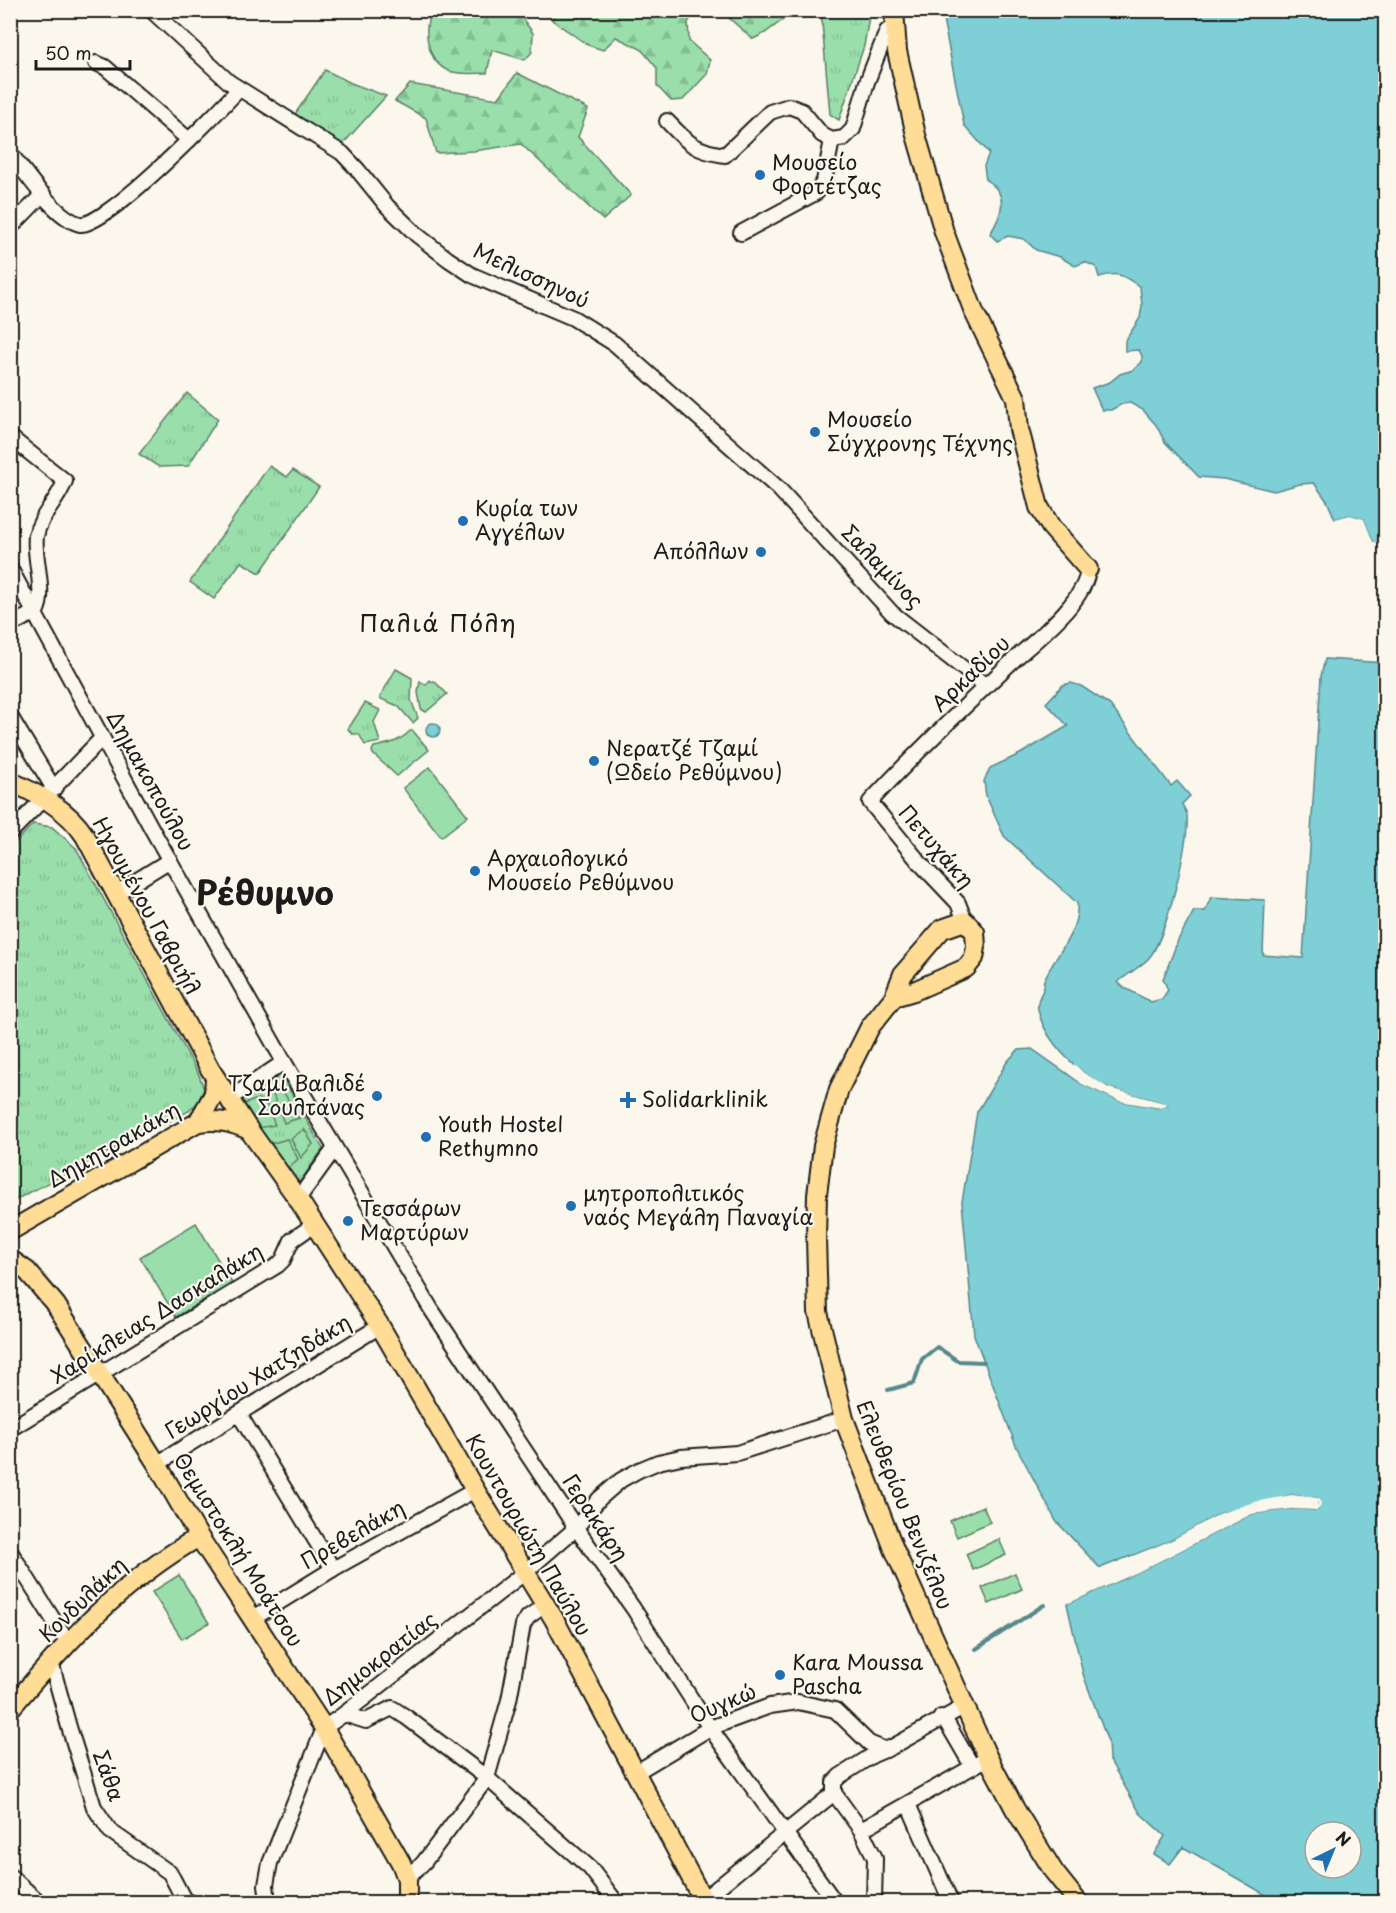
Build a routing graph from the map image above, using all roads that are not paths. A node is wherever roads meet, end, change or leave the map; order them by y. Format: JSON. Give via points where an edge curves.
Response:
{"nodes":[{"id":1,"x":151,"y":10,"type":"edge"},
{"id":2,"x":895,"y":18,"type":"edge"},
{"id":3,"x":96,"y":63,"type":"dead end"},
{"id":4,"x":239,"y":89,"type":"junction"},
{"id":5,"x":667,"y":121,"type":"dead end"},
{"id":6,"x":189,"y":140,"type":"junction"},
{"id":7,"x":832,"y":140,"type":"junction"},
{"id":8,"x":10,"y":153,"type":"edge"},
{"id":9,"x":43,"y":194,"type":"junction"},
{"id":10,"x":10,"y":228,"type":"edge"},
{"id":11,"x":741,"y":233,"type":"dead end"},
{"id":12,"x":10,"y":436,"type":"edge"},
{"id":13,"x":807,"y":518,"type":"joint"},
{"id":14,"x":10,"y":568,"type":"edge"},
{"id":15,"x":1088,"y":569,"type":"joint"},
{"id":16,"x":36,"y":612,"type":"junction"},
{"id":17,"x":10,"y":625,"type":"edge"},
{"id":18,"x":986,"y":686,"type":"junction"},
{"id":19,"x":10,"y":716,"type":"edge"},
{"id":20,"x":102,"y":738,"type":"junction"},
{"id":21,"x":10,"y":781,"type":"edge"},
{"id":22,"x":50,"y":793,"type":"junction"},
{"id":23,"x":870,"y":802,"type":"joint"},
{"id":24,"x":10,"y":833,"type":"edge"},
{"id":25,"x":170,"y":860,"type":"junction"},
{"id":26,"x":115,"y":894,"type":"junction"},
{"id":27,"x":965,"y":921,"type":"junction"},
{"id":28,"x":894,"y":998,"type":"junction"},
{"id":29,"x":284,"y":1062,"type":"junction"},
{"id":30,"x":215,"y":1078,"type":"junction"},
{"id":31,"x":229,"y":1099,"type":"junction"},
{"id":32,"x":198,"y":1122,"type":"junction"},
{"id":33,"x":249,"y":1130,"type":"junction"},
{"id":34,"x":335,"y":1148,"type":"junction"},
{"id":35,"x":298,"y":1198,"type":"junction"},
{"id":36,"x":315,"y":1224,"type":"junction"},
{"id":37,"x":10,"y":1231,"type":"edge"},
{"id":38,"x":10,"y":1259,"type":"edge"},
{"id":39,"x":380,"y":1326,"type":"junction"},
{"id":40,"x":100,"y":1375,"type":"junction"},
{"id":41,"x":239,"y":1414,"type":"junction"},
{"id":42,"x":844,"y":1419,"type":"junction"},
{"id":43,"x":10,"y":1429,"type":"edge"},
{"id":44,"x":157,"y":1464,"type":"junction"},
{"id":45,"x":475,"y":1490,"type":"junction"},
{"id":46,"x":576,"y":1528,"type":"junction"},
{"id":47,"x":199,"y":1537,"type":"junction"},
{"id":48,"x":10,"y":1551,"type":"edge"},
{"id":49,"x":333,"y":1569,"type":"junction"},
{"id":50,"x":525,"y":1573,"type":"junction"},
{"id":51,"x":545,"y":1605,"type":"junction"},
{"id":52,"x":252,"y":1618,"type":"junction"},
{"id":53,"x":68,"y":1643,"type":"junction"},
{"id":54,"x":51,"y":1662,"type":"junction"},
{"id":55,"x":965,"y":1706,"type":"junction"},
{"id":56,"x":10,"y":1709,"type":"edge"},
{"id":57,"x":344,"y":1714,"type":"junction"},
{"id":58,"x":941,"y":1717,"type":"junction"},
{"id":59,"x":324,"y":1728,"type":"junction"},
{"id":60,"x":710,"y":1728,"type":"junction"},
{"id":61,"x":886,"y":1750,"type":"junction"},
{"id":62,"x":980,"y":1762,"type":"junction"},
{"id":63,"x":635,"y":1773,"type":"junction"},
{"id":64,"x":487,"y":1778,"type":"junction"},
{"id":65,"x":834,"y":1793,"type":"junction"},
{"id":66,"x":908,"y":1803,"type":"junction"},
{"id":67,"x":861,"y":1830,"type":"junction"},
{"id":68,"x":785,"y":1835,"type":"junction"},
{"id":69,"x":407,"y":1879,"type":"junction"},
{"id":70,"x":14,"y":1884,"type":"edge"},
{"id":71,"x":39,"y":1902,"type":"edge"},
{"id":72,"x":189,"y":1902,"type":"edge"},
{"id":73,"x":268,"y":1902,"type":"edge"},
{"id":74,"x":407,"y":1902,"type":"edge"},
{"id":75,"x":616,"y":1902,"type":"edge"},
{"id":76,"x":702,"y":1902,"type":"edge"},
{"id":77,"x":835,"y":1902,"type":"edge"},
{"id":78,"x":874,"y":1902,"type":"edge"},
{"id":79,"x":951,"y":1902,"type":"edge"},
{"id":80,"x":1077,"y":1902,"type":"edge"}],
"edges":[{"from":1,"to":4,"type":"street","name":"Μελισσηνού"},
{"from":2,"to":7,"type":"street","via":[[867,81],[853,129],[844,138]]},
{"from":2,"to":15,"type":"main road","via":[[897,51],[916,135],[944,232],[974,312],[1016,398],[1039,507]]},
{"from":3,"to":6,"type":"street"},
{"from":4,"to":6,"type":"street"},
{"from":4,"to":13,"type":"street","name":"Μελισσηνού","via":[[342,153],[417,236],[448,259],[472,275],[573,318],[615,344],[746,458]]},
{"from":5,"to":7,"type":"street","via":[[691,145],[725,154],[770,112],[789,106],[802,111],[822,135]]},
{"from":6,"to":9,"type":"street","via":[[121,200],[86,224],[65,216]]},
{"from":7,"to":11,"type":"street","via":[[824,181],[817,192]]},
{"from":8,"to":9,"type":"street"},
{"from":9,"to":10,"type":"street"},
{"from":12,"to":16,"type":"street","via":[[65,482],[36,535],[40,593]]},
{"from":13,"to":18,"type":"street","name":"Σαλαμίνος","via":[[892,613]]},
{"from":14,"to":16,"type":"street","name":"Δημακοπούλου"},
{"from":15,"to":18,"type":"street","name":"Αρκαδίου","via":[[1084,584],[1041,638]]},
{"from":16,"to":17,"type":"street"},
{"from":16,"to":20,"type":"street","name":"Δημακοπούλου"},
{"from":18,"to":23,"type":"street","name":"Αρκαδίου"},
{"from":19,"to":22,"type":"street"},
{"from":20,"to":22,"type":"street"},
{"from":20,"to":25,"type":"street","name":"Δημακοπούλου"},
{"from":21,"to":22,"type":"main road","name":"Ηγουμένου Γαβριήλ"},
{"from":22,"to":24,"type":"street"},
{"from":22,"to":26,"type":"main road","name":"Ηγουμένου Γαβριήλ","via":[[80,829]]},
{"from":23,"to":27,"type":"street","name":"Πετυχάκη","via":[[958,903]]},
{"from":25,"to":26,"type":"street"},
{"from":25,"to":29,"type":"street","name":"Δημακοπούλου"},
{"from":26,"to":30,"type":"main road","name":"Ηγουμένου Γαβριήλ"},
{"from":27,"to":28,"type":"main road","name":"Ελευθερίου Βενιζέλου","via":[[936,935],[903,974]]},
{"from":27,"to":28,"type":"main road","via":[[975,932],[976,947],[966,968]]},
{"from":28,"to":42,"type":"main road","name":"Ελευθερίου Βενιζέλου","via":[[870,1027],[839,1089],[823,1146],[817,1195],[818,1312]]},
{"from":29,"to":31,"type":"street"},
{"from":29,"to":34,"type":"street"},
{"from":30,"to":31,"type":"main road"},
{"from":30,"to":32,"type":"main road","name":"Δημητρακάκη","via":[[214,1094]]},
{"from":31,"to":33,"type":"main road"},
{"from":32,"to":33,"type":"main road","via":[[213,1120]]},
{"from":32,"to":37,"type":"main road","name":"Δημητρακάκη"},
{"from":33,"to":35,"type":"main road"},
{"from":34,"to":35,"type":"street"},
{"from":34,"to":46,"type":"street","name":"Γερακάρη","via":[[431,1309]]},
{"from":35,"to":36,"type":"main road","name":"Κουντουριώτη Παύλου"},
{"from":36,"to":39,"type":"main road","name":"Κουντουριώτη Παύλου"},
{"from":36,"to":40,"type":"street","name":"Χαρίκλειας Δασκαλάκη","via":[[292,1240],[278,1265]]},
{"from":38,"to":40,"type":"main road","name":"Θεμιστοκλή Μοάτσου","via":[[27,1271],[56,1305]]},
{"from":39,"to":41,"type":"street","name":"Γεωργίου Χατζηδάκη"},
{"from":39,"to":45,"type":"main road","name":"Κουντουριώτη Παύλου"},
{"from":40,"to":43,"type":"street","name":"Χαρίκλειας Δασκαλάκη"},
{"from":40,"to":44,"type":"main road","name":"Θεμιστοκλή Μοάτσου"},
{"from":41,"to":44,"type":"street","name":"Γεωργίου Χατζηδάκη"},
{"from":41,"to":49,"type":"street"},
{"from":42,"to":46,"type":"street","name":"Δημοκρατίας","via":[[737,1453],[658,1462],[621,1480],[599,1499]]},
{"from":42,"to":55,"type":"main road","name":"Ελευθερίου Βενιζέλου","via":[[894,1549]]},
{"from":44,"to":47,"type":"main road","name":"Θεμιστοκλή Μοάτσου"},
{"from":45,"to":49,"type":"street","name":"Πρεβελάκη"},
{"from":45,"to":50,"type":"main road","name":"Κουντουριώτη Παύλου"},
{"from":46,"to":50,"type":"street","name":"Δημοκρατίας"},
{"from":46,"to":60,"type":"street","name":"Γερακάρη"},
{"from":47,"to":52,"type":"main road","name":"Θεμιστοκλή Μοάτσου"},
{"from":47,"to":53,"type":"main road","name":"Κονδυλάκη","via":[[157,1562],[123,1589]]},
{"from":48,"to":53,"type":"street"},
{"from":49,"to":52,"type":"street","name":"Πρεβελάκη"},
{"from":50,"to":51,"type":"main road","name":"Κουντουριώτη Παύλου"},
{"from":50,"to":57,"type":"street","name":"Δημοκρατίας"},
{"from":51,"to":63,"type":"main road","name":"Κουντουριώτη Παύλου"},
{"from":51,"to":64,"type":"street","via":[[523,1624]]},
{"from":52,"to":59,"type":"main road","name":"Θεμιστοκλή Μοάτσου"},
{"from":53,"to":54,"type":"main road","name":"Κονδυλάκη"},
{"from":54,"to":56,"type":"main road","name":"Κονδυλάκη"},
{"from":54,"to":72,"type":"street","name":"Σάθα","via":[[94,1807],[110,1831],[170,1873],[184,1900]]},
{"from":55,"to":58,"type":"street"},
{"from":55,"to":62,"type":"main road","name":"Ελευθερίου Βενιζέλου"},
{"from":57,"to":59,"type":"street","name":"Δημοκρατίας"},
{"from":57,"to":64,"type":"street","via":[[366,1721],[392,1708]]},
{"from":58,"to":61,"type":"street"},
{"from":58,"to":62,"type":"street"},
{"from":59,"to":69,"type":"main road","name":"Θεμιστοκλή Μοάτσου"},
{"from":59,"to":73,"type":"street","name":"Δημοκρατίας","via":[[270,1863]]},
{"from":60,"to":61,"type":"street","name":"Ουγκώ","via":[[770,1706],[798,1702],[836,1710],[869,1743]]},
{"from":60,"to":63,"type":"street","name":"Ουγκώ"},
{"from":60,"to":68,"type":"street","name":"Γερακάρη"},
{"from":61,"to":65,"type":"street","via":[[840,1776],[834,1782]]},
{"from":62,"to":66,"type":"street"},
{"from":62,"to":80,"type":"main road","name":"Ελευθερίου Βενιζέλου"},
{"from":63,"to":76,"type":"main road","name":"Κουντουριώτη Παύλου"},
{"from":64,"to":69,"type":"street"},
{"from":64,"to":75,"type":"street","via":[[590,1868]]},
{"from":65,"to":67,"type":"street"},
{"from":65,"to":68,"type":"street"},
{"from":66,"to":67,"type":"street"},
{"from":66,"to":79,"type":"street"},
{"from":67,"to":78,"type":"street","via":[[875,1858]]},
{"from":68,"to":76,"type":"street"},
{"from":68,"to":77,"type":"street","name":"Γερακάρη"},
{"from":69,"to":74,"type":"main road"},
{"from":70,"to":71,"type":"street"}]}
